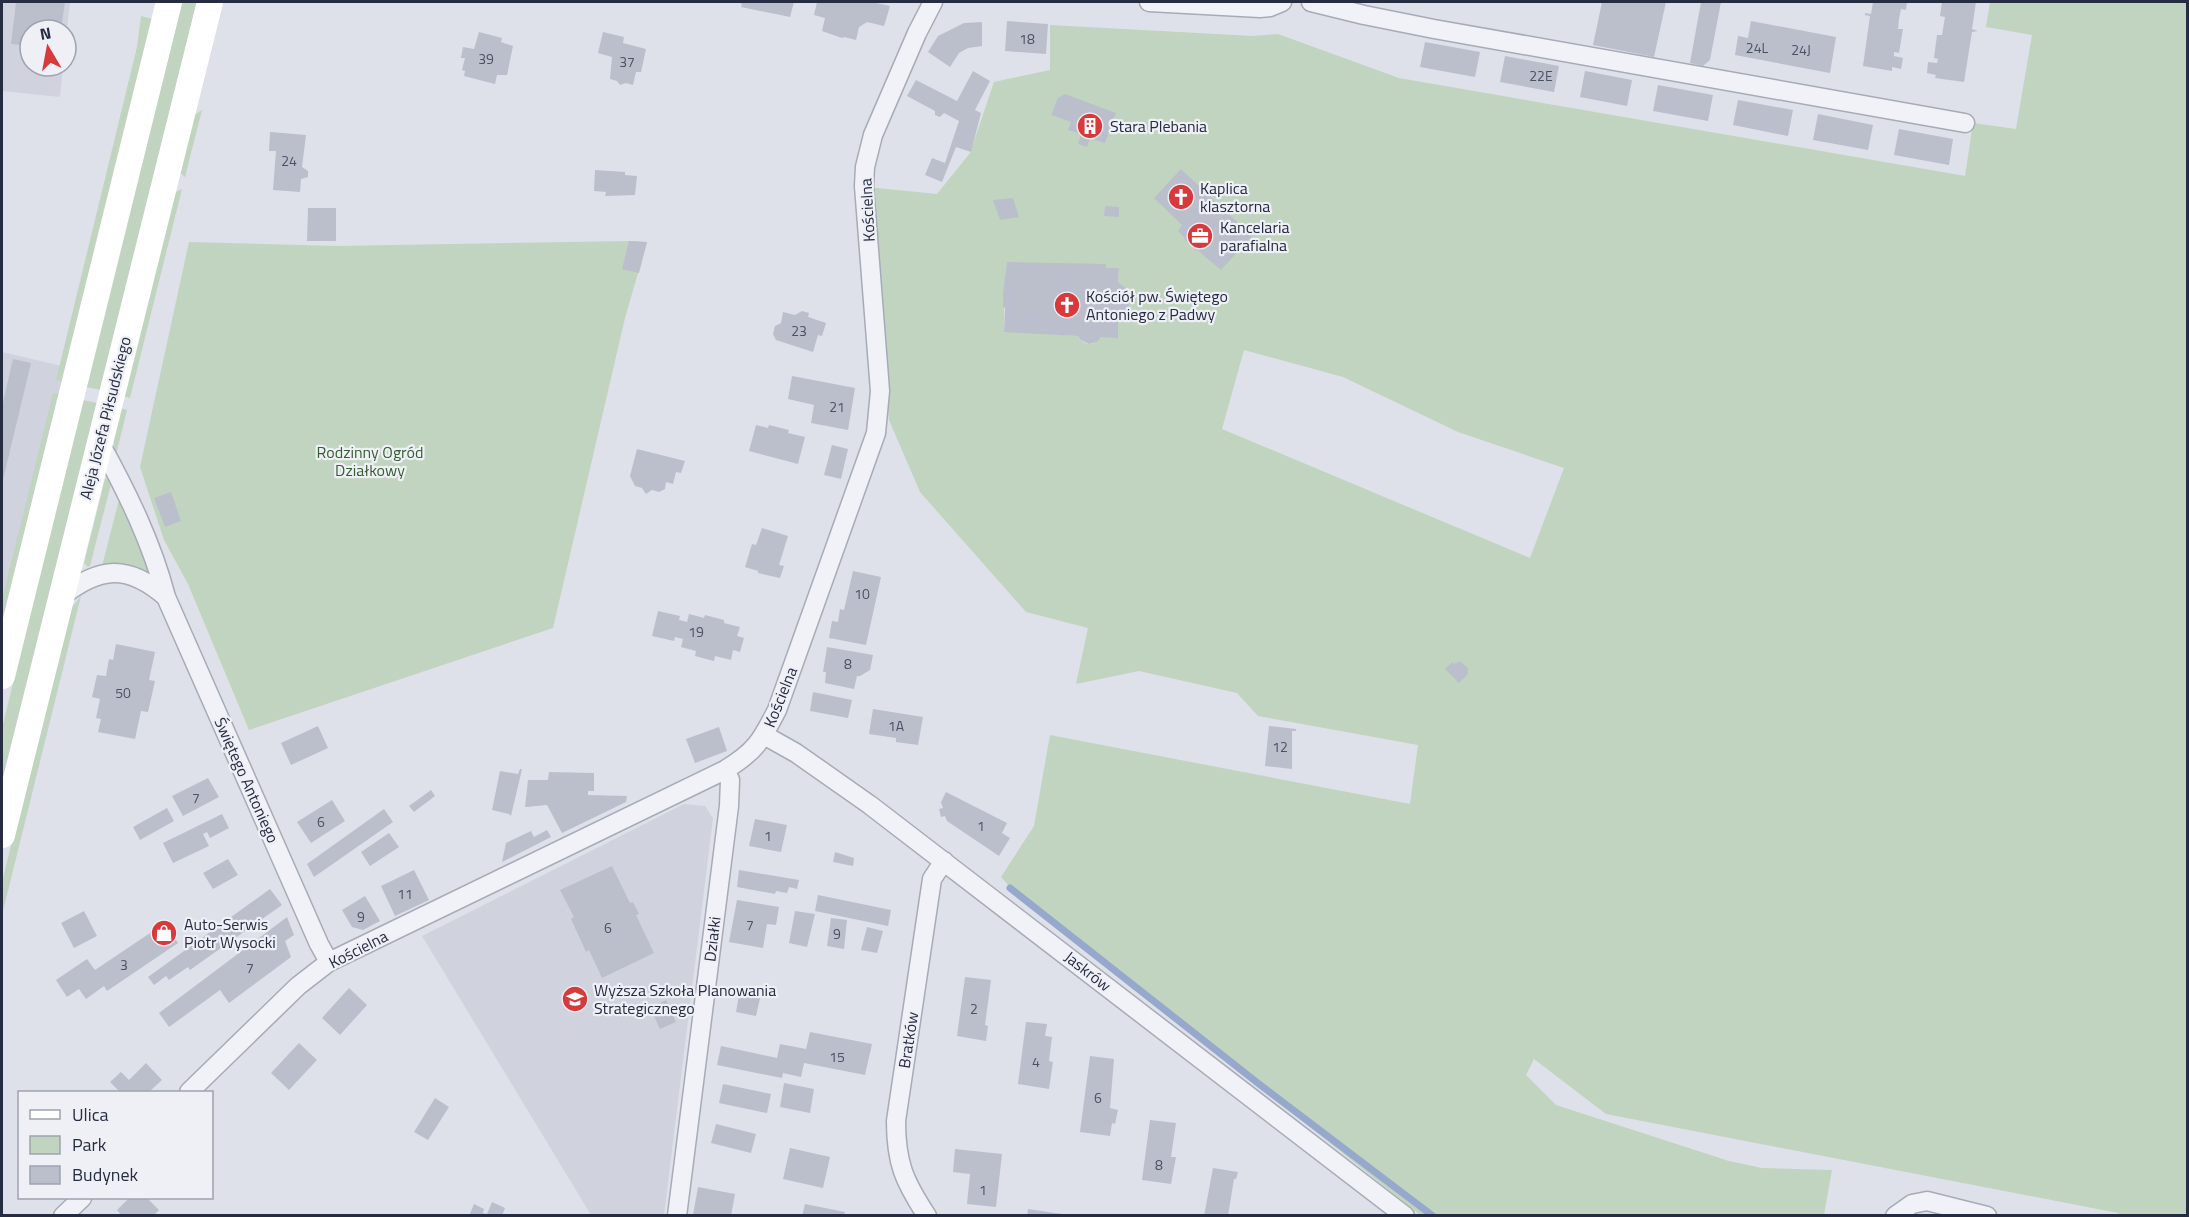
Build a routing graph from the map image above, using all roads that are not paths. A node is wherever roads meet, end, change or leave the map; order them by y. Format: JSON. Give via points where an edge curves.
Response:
{"nodes":[{"id":1,"x":169,"y":2,"type":"edge"},
{"id":2,"x":210,"y":2,"type":"edge"},
{"id":3,"x":933,"y":2,"type":"edge"},
{"id":4,"x":1149,"y":2,"type":"edge"},
{"id":5,"x":1282,"y":2,"type":"edge"},
{"id":6,"x":1311,"y":2,"type":"edge"},
{"id":7,"x":1965,"y":123,"type":"dead end"},
{"id":8,"x":99,"y":443,"type":"junction"},
{"id":9,"x":61,"y":597,"type":"junction"},
{"id":10,"x":166,"y":597,"type":"junction"},
{"id":11,"x":2,"y":676,"type":"edge"},
{"id":12,"x":764,"y":735,"type":"junction"},
{"id":13,"x":726,"y":770,"type":"junction"},
{"id":14,"x":2,"y":835,"type":"edge"},
{"id":15,"x":944,"y":861,"type":"junction"},
{"id":16,"x":329,"y":962,"type":"junction"},
{"id":17,"x":190,"y":1091,"type":"edge"},
{"id":18,"x":80,"y":1199,"type":"edge"},
{"id":19,"x":63,"y":1215,"type":"edge"},
{"id":20,"x":676,"y":1215,"type":"edge"},
{"id":21,"x":927,"y":1215,"type":"edge"},
{"id":22,"x":1406,"y":1215,"type":"edge"},
{"id":23,"x":1895,"y":1215,"type":"edge"},
{"id":24,"x":1987,"y":1215,"type":"edge"}],
"edges":[{"from":1,"to":11,"type":"street"},
{"from":2,"to":8,"type":"street","name":"Aleja Józefa Piłsudskiego"},
{"from":3,"to":12,"type":"street","name":"Kościelna","via":[[873,135],[865,167],[880,390],[876,433],[777,710]]},
{"from":4,"to":5,"type":"street","via":[[1260,8]]},
{"from":6,"to":7,"type":"street","via":[[1434,29]]},
{"from":8,"to":9,"type":"street","name":"Aleja Józefa Piłsudskiego"},
{"from":8,"to":10,"type":"street","name":"Świętego Antoniego","via":[[123,485],[158,566]]},
{"from":9,"to":10,"type":"street","name":"Świętego Antoniego","via":[[92,576],[124,573],[144,580]]},
{"from":9,"to":14,"type":"street","name":"Aleja Józefa Piłsudskiego"},
{"from":10,"to":16,"type":"street","name":"Świętego Antoniego"},
{"from":12,"to":13,"type":"street","name":"Kościelna","via":[[747,757]]},
{"from":12,"to":15,"type":"street","name":"Jaskrów","via":[[796,753]]},
{"from":13,"to":16,"type":"street","name":"Kościelna"},
{"from":13,"to":20,"type":"street","name":"Działki","via":[[730,780],[729,806]]},
{"from":15,"to":21,"type":"street","name":"Bratków","via":[[932,879],[896,1121],[903,1177]]},
{"from":15,"to":22,"type":"street","name":"Jaskrów"},
{"from":16,"to":17,"type":"street","name":"Kościelna","via":[[298,986]]},
{"from":18,"to":19,"type":"street"},
{"from":23,"to":24,"type":"street","via":[[1912,1204],[1927,1201]]}]}
